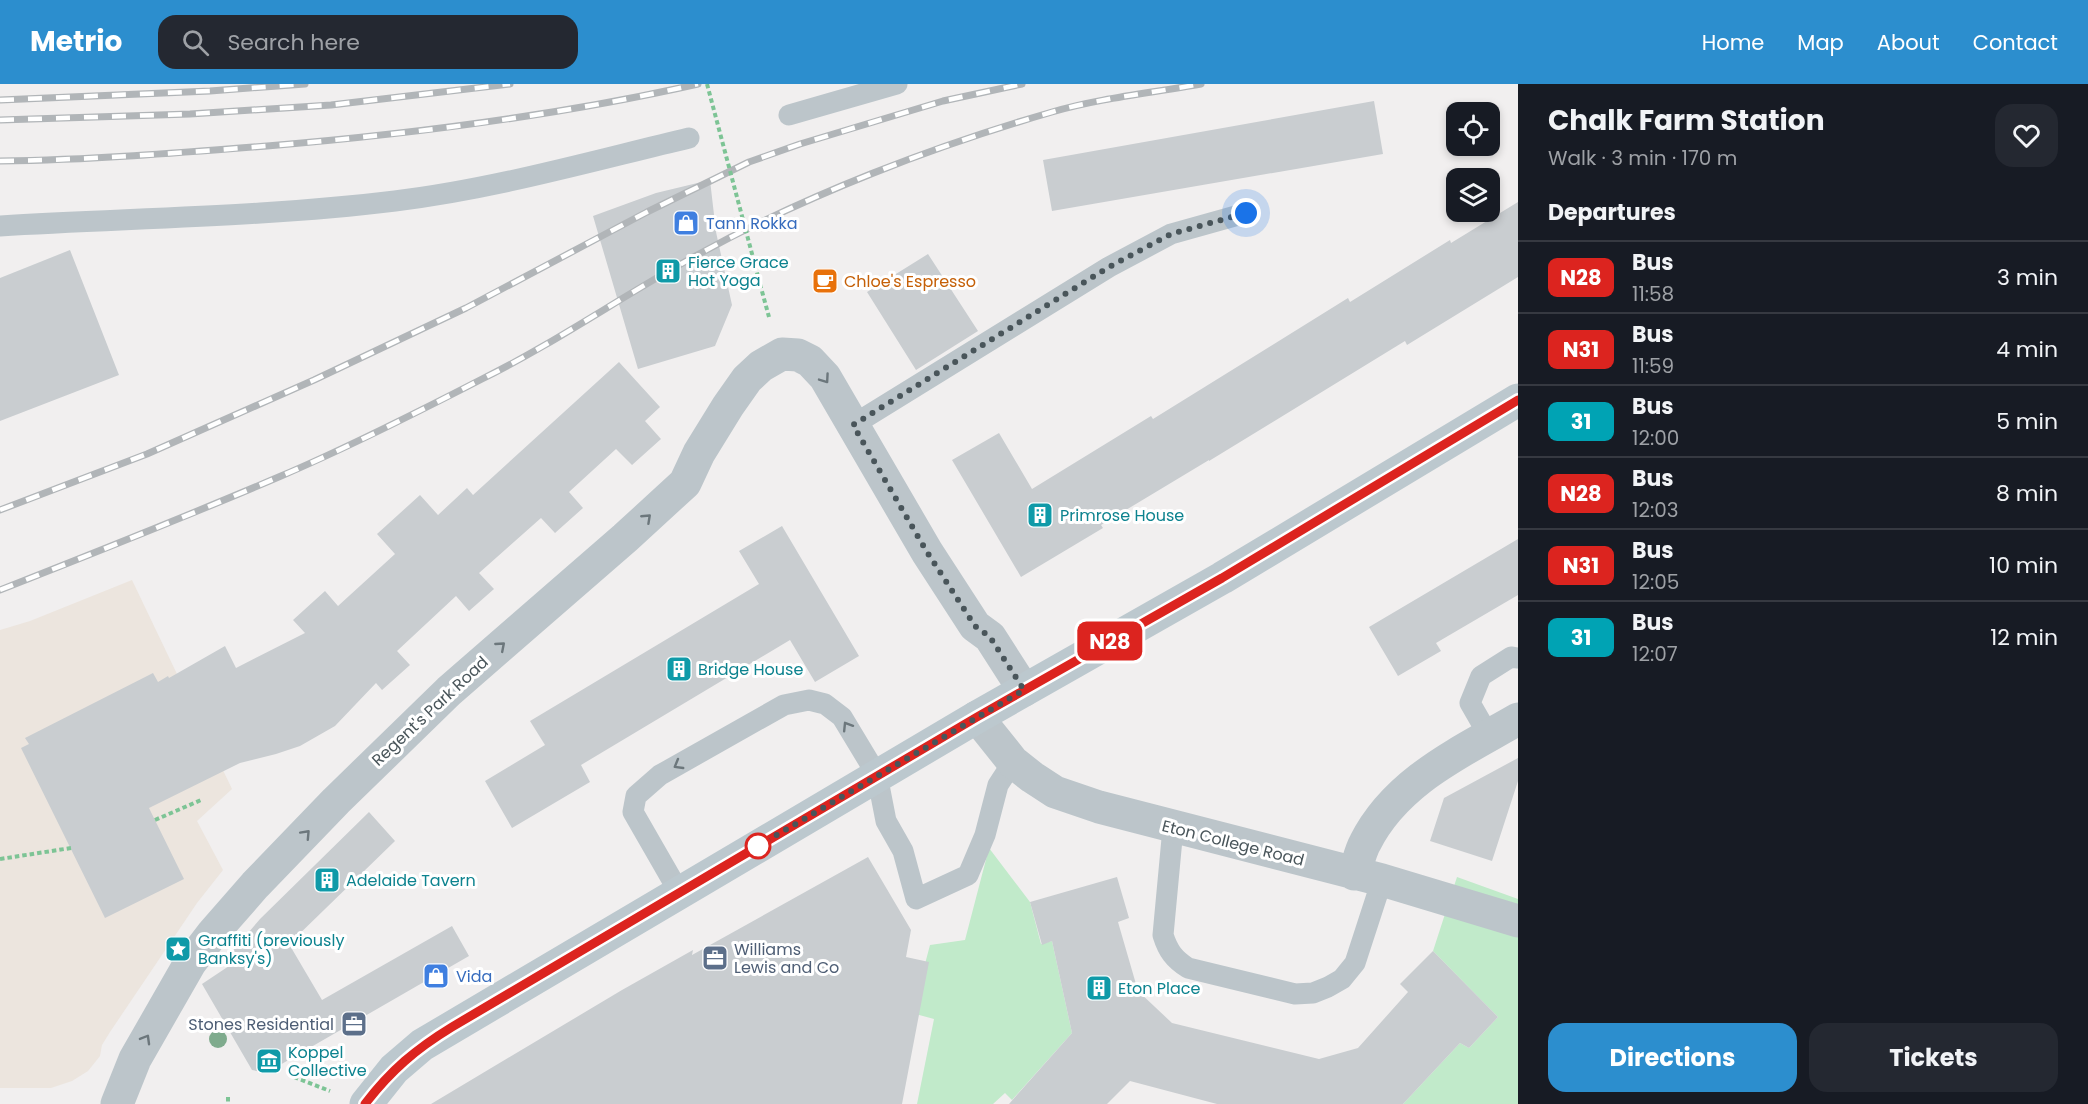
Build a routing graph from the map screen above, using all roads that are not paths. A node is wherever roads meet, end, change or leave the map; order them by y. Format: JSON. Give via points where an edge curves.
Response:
{"nodes":[{"id":1,"x":897,"y":84,"type":"edge"},
{"id":2,"x":789,"y":115,"type":"dead end"},
{"id":3,"x":688,"y":138,"type":"dead end"},
{"id":4,"x":1246,"y":213,"type":"dead end"},
{"id":5,"x":0,"y":226,"type":"edge"},
{"id":6,"x":1518,"y":400,"type":"edge"},
{"id":7,"x":853,"y":425,"type":"junction"},
{"id":8,"x":1518,"y":658,"type":"edge"},
{"id":9,"x":1024,"y":690,"type":"junction"},
{"id":10,"x":977,"y":717,"type":"junction"},
{"id":11,"x":1518,"y":719,"type":"edge"},
{"id":12,"x":1489,"y":736,"type":"junction"},
{"id":13,"x":1013,"y":762,"type":"junction"},
{"id":14,"x":877,"y":776,"type":"junction"},
{"id":15,"x":1173,"y":828,"type":"junction"},
{"id":16,"x":1368,"y":877,"type":"junction"},
{"id":17,"x":679,"y":892,"type":"junction"},
{"id":18,"x":1518,"y":921,"type":"edge"},
{"id":19,"x":117,"y":1104,"type":"edge"},
{"id":20,"x":366,"y":1104,"type":"edge"}],
"edges":[{"from":1,"to":2,"type":"lane"},
{"from":3,"to":5,"type":"lane","via":[[544,173],[398,201]]},
{"from":4,"to":7,"type":"lane","via":[[1171,234],[1109,267]]},
{"from":6,"to":9,"type":"main road","via":[[1222,578]]},
{"from":7,"to":9,"type":"street","via":[[927,552],[975,626],[990,637]]},
{"from":19,"to":7,"type":"street","name":"Regent's Park Road","one_way":true,"via":[[135,1059],[190,963],[213,933],[363,773],[449,691],[685,483],[699,453],[747,379],[761,366],[782,354],[805,357],[816,366]]},
{"from":8,"to":12,"type":"lane","via":[[1511,657],[1481,676],[1470,703]]},
{"from":9,"to":10,"type":"main road"},
{"from":10,"to":13,"type":"street","name":"Eton College Road"},
{"from":10,"to":14,"type":"main road"},
{"from":11,"to":12,"type":"street"},
{"from":12,"to":16,"type":"street","via":[[1425,774],[1397,798],[1364,844]]},
{"from":13,"to":14,"type":"lane","via":[[998,785],[985,835],[968,875],[916,899],[903,851],[886,821]]},
{"from":13,"to":15,"type":"street","name":"Eton College Road","via":[[1055,792]]},
{"from":14,"to":17,"type":"main road"},
{"from":14,"to":17,"type":"lane","one_way":true,"via":[[842,717],[825,704],[809,700],[784,705],[660,775],[636,796],[633,812]]},
{"from":15,"to":16,"type":"street","name":"Eton College Road"},
{"from":15,"to":16,"type":"lane","via":[[1163,935],[1176,960],[1188,968],[1295,994],[1328,987],[1342,979],[1355,963]]},
{"from":16,"to":18,"type":"street","name":"Eton College Road"},
{"from":17,"to":20,"type":"main road","via":[[422,1045],[394,1069]]}]}
